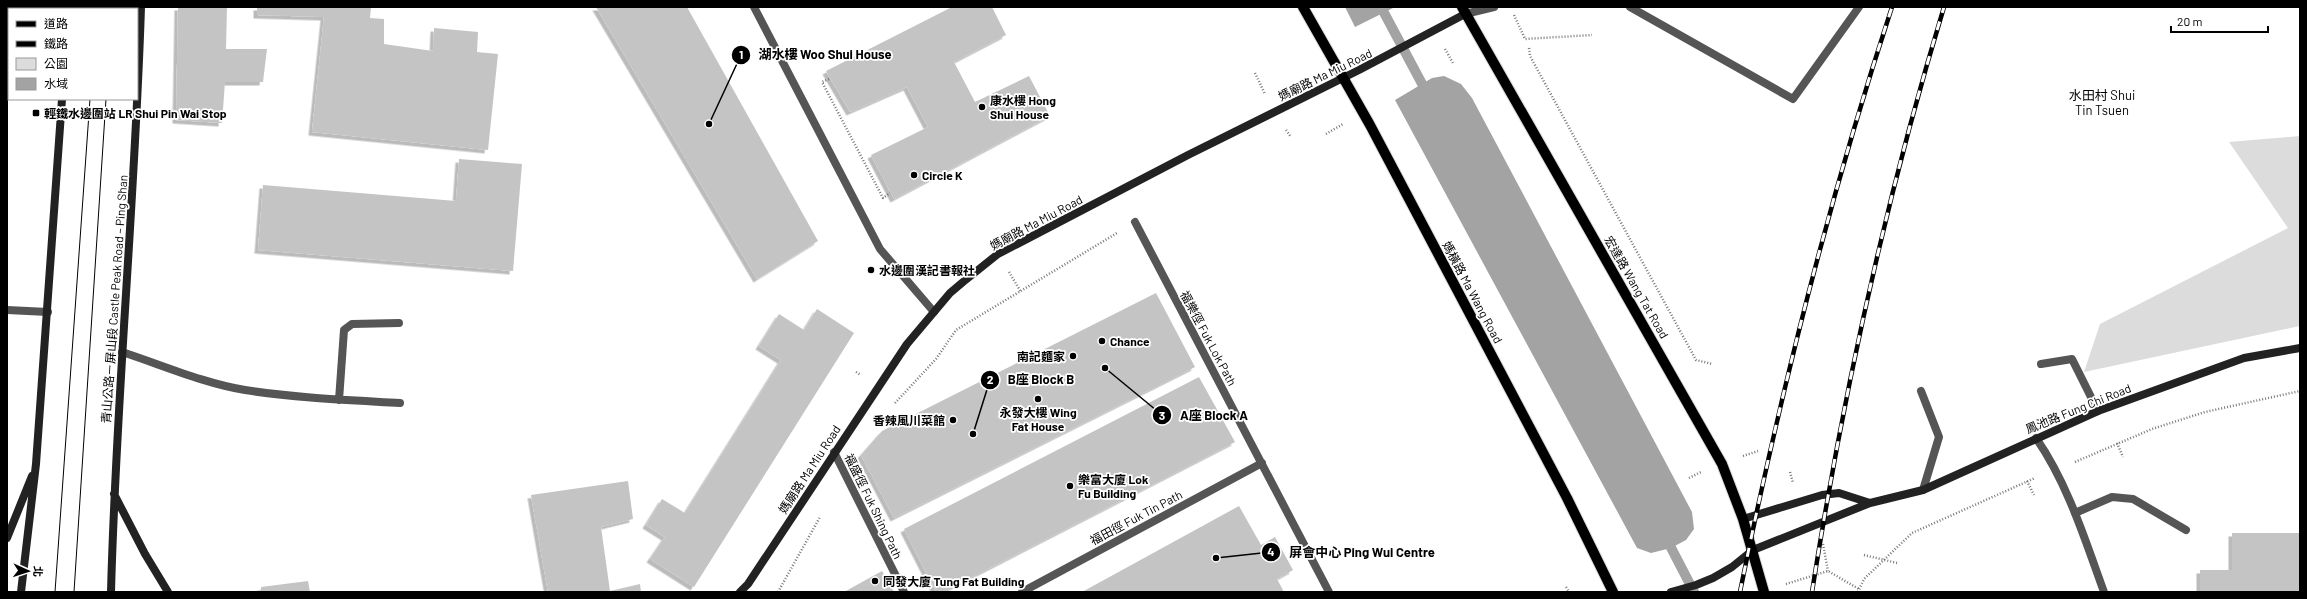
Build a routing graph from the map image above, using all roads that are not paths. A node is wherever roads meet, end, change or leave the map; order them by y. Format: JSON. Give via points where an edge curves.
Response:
{"nodes":[{"id":1,"x":140,"y":7,"type":"edge"},
{"id":2,"x":754,"y":7,"type":"edge"},
{"id":3,"x":1303,"y":7,"type":"edge"},
{"id":4,"x":1494,"y":7,"type":"edge"},
{"id":5,"x":1630,"y":7,"type":"edge"},
{"id":6,"x":1859,"y":7,"type":"edge"},
{"id":7,"x":1464,"y":11,"type":"edge"},
{"id":8,"x":1343,"y":78,"type":"junction"},
{"id":9,"x":138,"y":85,"type":"edge"},
{"id":10,"x":62,"y":100,"type":"edge"},
{"id":11,"x":138,"y":100,"type":"edge"},
{"id":12,"x":1135,"y":222,"type":"road end"},
{"id":13,"x":7,"y":310,"type":"edge"},
{"id":14,"x":48,"y":312,"type":"junction"},
{"id":15,"x":934,"y":312,"type":"junction"},
{"id":16,"x":399,"y":323,"type":"dead end"},
{"id":17,"x":2300,"y":348,"type":"edge"},
{"id":18,"x":122,"y":352,"type":"junction"},
{"id":19,"x":2042,"y":364,"type":"dead end"},
{"id":20,"x":1921,"y":390,"type":"dead end"},
{"id":21,"x":339,"y":400,"type":"junction"},
{"id":22,"x":400,"y":403,"type":"dead end"},
{"id":23,"x":2098,"y":411,"type":"junction"},
{"id":24,"x":2036,"y":438,"type":"junction"},
{"id":25,"x":834,"y":452,"type":"junction"},
{"id":26,"x":1262,"y":463,"type":"junction"},
{"id":27,"x":36,"y":464,"type":"junction"},
{"id":28,"x":1923,"y":490,"type":"junction"},
{"id":29,"x":113,"y":493,"type":"junction"},
{"id":30,"x":1870,"y":503,"type":"junction"},
{"id":31,"x":2075,"y":513,"type":"junction"},
{"id":32,"x":1743,"y":519,"type":"junction"},
{"id":33,"x":2186,"y":530,"type":"dead end"},
{"id":34,"x":7,"y":538,"type":"edge"},
{"id":35,"x":1753,"y":550,"type":"junction"},
{"id":36,"x":746,"y":588,"type":"edge"},
{"id":37,"x":1764,"y":591,"type":"edge"},
{"id":38,"x":21,"y":592,"type":"edge"},
{"id":39,"x":111,"y":592,"type":"edge"},
{"id":40,"x":168,"y":592,"type":"edge"},
{"id":41,"x":740,"y":592,"type":"edge"},
{"id":42,"x":904,"y":592,"type":"edge"},
{"id":43,"x":1022,"y":592,"type":"edge"},
{"id":44,"x":1330,"y":592,"type":"edge"},
{"id":45,"x":1613,"y":592,"type":"edge"},
{"id":46,"x":1670,"y":592,"type":"edge"},
{"id":47,"x":2104,"y":592,"type":"edge"}],
"edges":[{"from":1,"to":9,"type":"main road","name":"青山公路－屏山段 Castle Peak Road – Ping Shan"},
{"from":2,"to":15,"type":"street","via":[[880,249]]},
{"from":3,"to":8,"type":"main road","name":"媽橫路 Ma Wang Road"},
{"from":4,"to":7,"type":"street"},
{"from":5,"to":6,"type":"street","via":[[1793,99]]},
{"from":7,"to":8,"type":"main road","name":"媽廟路 Ma Miu Road","via":[[1423,37]]},
{"from":7,"to":32,"type":"main road","name":"宏達路 Wang Tat Road","via":[[1716,453]]},
{"from":8,"to":15,"type":"main road","name":"媽廟路 Ma Miu Road","via":[[1195,151],[998,254],[950,292]]},
{"from":8,"to":45,"type":"main road","name":"媽橫路 Ma Wang Road","via":[[1559,484]]},
{"from":10,"to":14,"type":"main road"},
{"from":11,"to":18,"type":"main road","name":"青山公路－屏山段 Castle Peak Road – Ping Shan"},
{"from":12,"to":26,"type":"street","name":"福樂徑 Fuk Lok Path"},
{"from":13,"to":14,"type":"street"},
{"from":14,"to":27,"type":"main road"},
{"from":15,"to":25,"type":"main road","name":"媽廟路 Ma Miu Road","via":[[906,344],[899,359]]},
{"from":16,"to":21,"type":"street","via":[[352,324],[344,330]]},
{"from":17,"to":23,"type":"main road","name":"鳳池路 Fung Chi Road","via":[[2244,358]]},
{"from":18,"to":21,"type":"street","via":[[244,390]]},
{"from":18,"to":29,"type":"main road","name":"青山公路－屏山段 Castle Peak Road – Ping Shan"},
{"from":19,"to":23,"type":"street","via":[[2072,359]]},
{"from":20,"to":28,"type":"street","via":[[1939,437]]},
{"from":21,"to":22,"type":"street"},
{"from":23,"to":24,"type":"main road","name":"鳳池路 Fung Chi Road"},
{"from":24,"to":28,"type":"main road","name":"鳳池路 Fung Chi Road"},
{"from":24,"to":31,"type":"street","via":[[2046,452]]},
{"from":25,"to":36,"type":"main road","name":"媽廟路 Ma Miu Road"},
{"from":25,"to":42,"type":"street","name":"福盛徑 Fuk Shing Path"},
{"from":26,"to":43,"type":"street","name":"福田徑 Fuk Tin Path"},
{"from":26,"to":44,"type":"street","name":"福樂徑 Fuk Lok Path"},
{"from":27,"to":34,"type":"main road"},
{"from":27,"to":38,"type":"main road"},
{"from":28,"to":30,"type":"main road","name":"鳳池路 Fung Chi Road"},
{"from":29,"to":39,"type":"main road","name":"青山公路－屏山段 Castle Peak Road – Ping Shan"},
{"from":29,"to":40,"type":"main road"},
{"from":30,"to":32,"type":"main road","via":[[1840,492]]},
{"from":30,"to":35,"type":"main road","name":"鳳池路 Fung Chi Road"},
{"from":31,"to":33,"type":"street","via":[[2112,497],[2133,499]]},
{"from":31,"to":47,"type":"street"},
{"from":32,"to":35,"type":"main road","name":"宏達路 Wang Tat Road"},
{"from":35,"to":37,"type":"main road","name":"宏達路 Wang Tat Road"},
{"from":35,"to":46,"type":"main road","name":"鳳池路 Fung Chi Road","via":[[1732,567],[1696,585]]},
{"from":36,"to":41,"type":"main road","name":"媽廟路 Ma Miu Road"}]}
